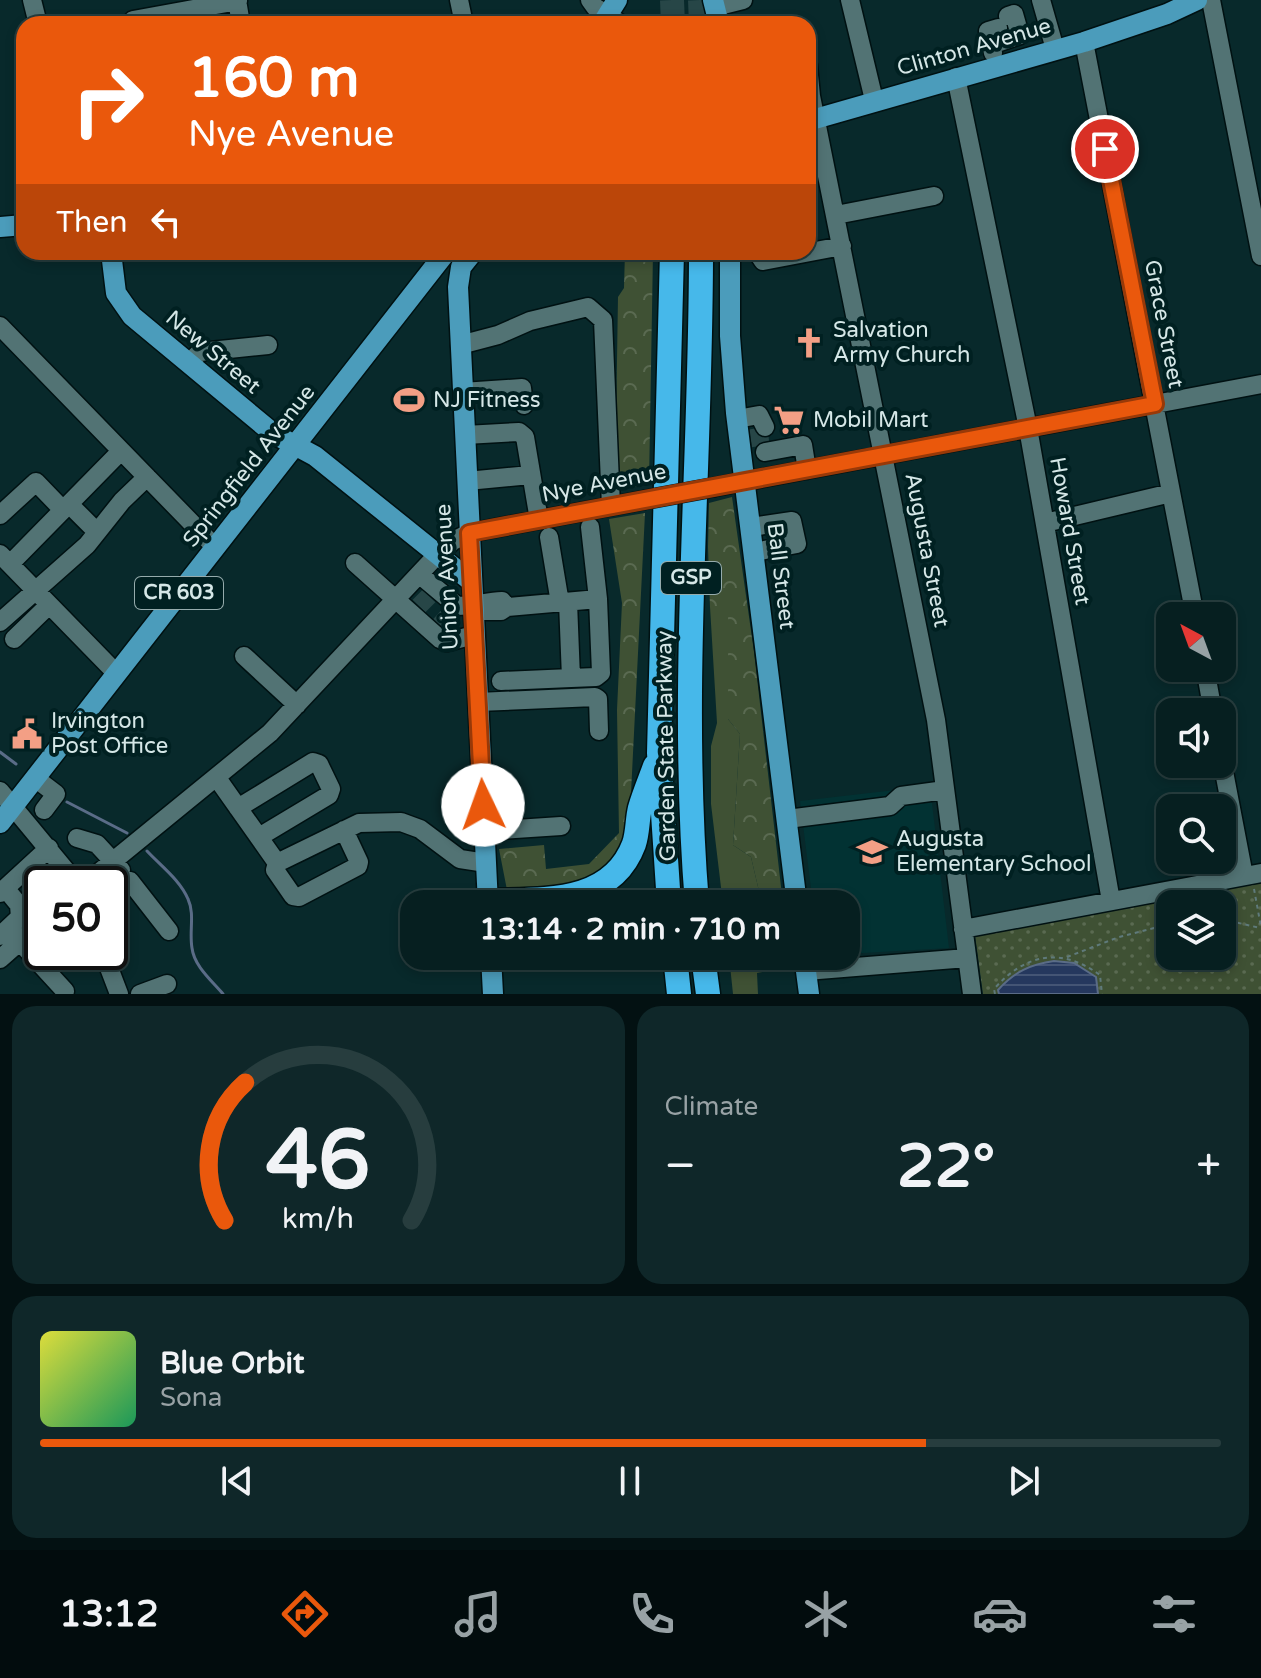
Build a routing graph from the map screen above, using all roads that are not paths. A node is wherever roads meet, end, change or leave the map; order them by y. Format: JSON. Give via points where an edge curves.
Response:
{"nodes":[{"id":1,"x":238,"y":0,"type":"edge"},
{"id":2,"x":590,"y":0,"type":"edge"},
{"id":3,"x":743,"y":0,"type":"edge"},
{"id":4,"x":850,"y":0,"type":"edge"},
{"id":5,"x":1197,"y":0,"type":"edge"},
{"id":6,"x":1211,"y":0,"type":"edge"},
{"id":7,"x":1043,"y":7,"type":"edge"},
{"id":8,"x":715,"y":10,"type":"edge"},
{"id":9,"x":612,"y":13,"type":"edge"},
{"id":10,"x":154,"y":16,"type":"edge"},
{"id":11,"x":1003,"y":27,"type":"junction"},
{"id":12,"x":1084,"y":42,"type":"junction"},
{"id":13,"x":1055,"y":49,"type":"junction"},
{"id":14,"x":1024,"y":58,"type":"junction"},
{"id":15,"x":995,"y":66,"type":"junction"},
{"id":16,"x":956,"y":77,"type":"junction"},
{"id":17,"x":874,"y":100,"type":"junction"},
{"id":18,"x":816,"y":118,"type":"edge"},
{"id":19,"x":816,"y":132,"type":"edge"},
{"id":20,"x":934,"y":196,"type":"dead end"},
{"id":21,"x":836,"y":215,"type":"junction"},
{"id":22,"x":842,"y":246,"type":"junction"},
{"id":23,"x":816,"y":251,"type":"edge"},
{"id":24,"x":1261,"y":256,"type":"edge"},
{"id":25,"x":112,"y":260,"type":"edge"},
{"id":26,"x":440,"y":260,"type":"edge"},
{"id":27,"x":467,"y":260,"type":"edge"},
{"id":28,"x":672,"y":260,"type":"edge"},
{"id":29,"x":701,"y":260,"type":"edge"},
{"id":30,"x":730,"y":260,"type":"edge"},
{"id":31,"x":0,"y":326,"type":"edge"},
{"id":32,"x":268,"y":345,"type":"dead end"},
{"id":33,"x":460,"y":345,"type":"junction"},
{"id":34,"x":189,"y":363,"type":"junction"},
{"id":35,"x":1261,"y":384,"type":"edge"},
{"id":36,"x":462,"y":392,"type":"junction"},
{"id":37,"x":1155,"y":404,"type":"junction"},
{"id":38,"x":524,"y":405,"type":"dead end"},
{"id":39,"x":737,"y":419,"type":"junction"},
{"id":40,"x":1028,"y":428,"type":"junction"},
{"id":41,"x":465,"y":435,"type":"junction"},
{"id":42,"x":763,"y":437,"type":"junction"},
{"id":43,"x":295,"y":445,"type":"junction"},
{"id":44,"x":121,"y":451,"type":"junction"},
{"id":45,"x":883,"y":455,"type":"junction"},
{"id":46,"x":807,"y":470,"type":"junction"},
{"id":47,"x":530,"y":475,"type":"junction"},
{"id":48,"x":147,"y":477,"type":"junction"},
{"id":49,"x":770,"y":477,"type":"junction"},
{"id":50,"x":467,"y":481,"type":"junction"},
{"id":51,"x":745,"y":481,"type":"junction"},
{"id":52,"x":1171,"y":493,"type":"junction"},
{"id":53,"x":611,"y":506,"type":"junction"},
{"id":54,"x":66,"y":507,"type":"junction"},
{"id":55,"x":0,"y":515,"type":"edge"},
{"id":56,"x":539,"y":520,"type":"junction"},
{"id":57,"x":1045,"y":523,"type":"junction"},
{"id":58,"x":590,"y":527,"type":"dead end"},
{"id":59,"x":751,"y":527,"type":"junction"},
{"id":60,"x":97,"y":532,"type":"junction"},
{"id":61,"x":469,"y":533,"type":"junction"},
{"id":62,"x":549,"y":537,"type":"dead end"},
{"id":63,"x":215,"y":547,"type":"junction"},
{"id":64,"x":754,"y":552,"type":"junction"},
{"id":65,"x":438,"y":554,"type":"junction"},
{"id":66,"x":5,"y":559,"type":"edge"},
{"id":67,"x":355,"y":563,"type":"dead end"},
{"id":68,"x":419,"y":574,"type":"junction"},
{"id":69,"x":472,"y":582,"type":"junction"},
{"id":70,"x":43,"y":598,"type":"junction"},
{"id":71,"x":396,"y":599,"type":"junction"},
{"id":72,"x":598,"y":599,"type":"junction"},
{"id":73,"x":424,"y":601,"type":"junction"},
{"id":74,"x":564,"y":602,"type":"junction"},
{"id":75,"x":1192,"y":602,"type":"edge"},
{"id":76,"x":455,"y":615,"type":"junction"},
{"id":77,"x":0,"y":622,"type":"edge"},
{"id":78,"x":474,"y":635,"type":"junction"},
{"id":79,"x":14,"y":639,"type":"dead end"},
{"id":80,"x":244,"y":656,"type":"dead end"},
{"id":81,"x":116,"y":673,"type":"junction"},
{"id":82,"x":571,"y":678,"type":"junction"},
{"id":83,"x":501,"y":681,"type":"dead end"},
{"id":84,"x":478,"y":702,"type":"junction"},
{"id":85,"x":297,"y":705,"type":"junction"},
{"id":86,"x":599,"y":731,"type":"dead end"},
{"id":87,"x":659,"y":753,"type":"junction"},
{"id":88,"x":35,"y":778,"type":"junction"},
{"id":89,"x":217,"y":778,"type":"junction"},
{"id":90,"x":1227,"y":778,"type":"edge"},
{"id":91,"x":945,"y":790,"type":"junction"},
{"id":92,"x":7,"y":798,"type":"edge"},
{"id":93,"x":238,"y":808,"type":"junction"},
{"id":94,"x":44,"y":810,"type":"dead end"},
{"id":95,"x":787,"y":819,"type":"junction"},
{"id":96,"x":0,"y":823,"type":"edge"},
{"id":97,"x":561,"y":826,"type":"dead end"},
{"id":98,"x":344,"y":830,"type":"junction"},
{"id":99,"x":484,"y":831,"type":"junction"},
{"id":100,"x":259,"y":837,"type":"junction"},
{"id":101,"x":77,"y":838,"type":"dead end"},
{"id":102,"x":49,"y":848,"type":"junction"},
{"id":103,"x":113,"y":861,"type":"junction"},
{"id":104,"x":277,"y":863,"type":"junction"},
{"id":105,"x":486,"y":863,"type":"junction"},
{"id":106,"x":63,"y":866,"type":"edge"},
{"id":107,"x":107,"y":866,"type":"edge"},
{"id":108,"x":1252,"y":874,"type":"edge"},
{"id":109,"x":130,"y":881,"type":"joint"},
{"id":110,"x":487,"y":890,"type":"edge"},
{"id":111,"x":592,"y":890,"type":"edge"},
{"id":112,"x":668,"y":890,"type":"edge"},
{"id":113,"x":696,"y":890,"type":"edge"},
{"id":114,"x":795,"y":890,"type":"edge"},
{"id":115,"x":3,"y":891,"type":"edge"},
{"id":116,"x":1111,"y":901,"type":"junction"},
{"id":117,"x":963,"y":929,"type":"junction"},
{"id":118,"x":169,"y":931,"type":"dead end"},
{"id":119,"x":0,"y":936,"type":"edge"},
{"id":120,"x":24,"y":938,"type":"edge"},
{"id":121,"x":20,"y":942,"type":"junction"},
{"id":122,"x":967,"y":958,"type":"junction"},
{"id":123,"x":0,"y":959,"type":"edge"},
{"id":124,"x":860,"y":962,"type":"edge"},
{"id":125,"x":110,"y":970,"type":"edge"},
{"id":126,"x":492,"y":970,"type":"edge"},
{"id":127,"x":676,"y":970,"type":"edge"},
{"id":128,"x":705,"y":970,"type":"edge"},
{"id":129,"x":806,"y":970,"type":"edge"},
{"id":130,"x":167,"y":984,"type":"dead end"},
{"id":131,"x":65,"y":991,"type":"dead end"},
{"id":132,"x":119,"y":994,"type":"edge"},
{"id":133,"x":140,"y":994,"type":"edge"},
{"id":134,"x":493,"y":994,"type":"edge"},
{"id":135,"x":679,"y":994,"type":"edge"},
{"id":136,"x":708,"y":994,"type":"edge"},
{"id":137,"x":809,"y":994,"type":"edge"},
{"id":138,"x":972,"y":994,"type":"edge"}],
"edges":[{"from":1,"to":10,"type":"street"},
{"from":2,"to":9,"type":"street"},
{"from":3,"to":8,"type":"street"},
{"from":4,"to":17,"type":"street"},
{"from":5,"to":12,"type":"main road","name":"Clinton Avenue"},
{"from":6,"to":24,"type":"street"},
{"from":7,"to":11,"type":"street"},
{"from":7,"to":13,"type":"street"},
{"from":11,"to":14,"type":"street"},
{"from":11,"to":15,"type":"street"},
{"from":12,"to":13,"type":"main road","name":"Clinton Avenue"},
{"from":12,"to":37,"type":"street","name":"Grace Street"},
{"from":13,"to":14,"type":"main road","name":"Clinton Avenue"},
{"from":14,"to":15,"type":"main road","name":"Clinton Avenue"},
{"from":15,"to":16,"type":"main road","name":"Clinton Avenue"},
{"from":16,"to":17,"type":"main road","name":"Clinton Avenue"},
{"from":16,"to":40,"type":"street","name":"Howard Street"},
{"from":17,"to":18,"type":"main road","name":"Clinton Avenue"},
{"from":19,"to":21,"type":"street","name":"Augusta Street"},
{"from":20,"to":21,"type":"street"},
{"from":21,"to":22,"type":"street","name":"Augusta Street"},
{"from":22,"to":23,"type":"street"},
{"from":22,"to":45,"type":"street","name":"Augusta Street"},
{"from":25,"to":34,"type":"main road","name":"New Street","via":[[122,305]]},
{"from":26,"to":43,"type":"main road","name":"Springfield Avenue","number":"CR 603"},
{"from":27,"to":33,"type":"main road","name":"Union Avenue","via":[[458,280]]},
{"from":28,"to":87,"type":"highway","number":"GSP"},
{"from":29,"to":113,"type":"highway","name":"Garden State Parkway","number":"GSP","via":[[688,691]]},
{"from":30,"to":39,"type":"main road","name":"Ball Street"},
{"from":31,"to":44,"type":"street"},
{"from":32,"to":34,"type":"street","via":[[200,352]]},
{"from":33,"to":36,"type":"main road","name":"Union Avenue"},
{"from":33,"to":53,"type":"street","via":[[588,307],[603,320]]},
{"from":34,"to":43,"type":"main road","name":"New Street","via":[[274,434]]},
{"from":35,"to":37,"type":"street","name":"Nye Avenue"},
{"from":36,"to":38,"type":"street","via":[[522,388]]},
{"from":36,"to":41,"type":"main road","name":"Union Avenue"},
{"from":37,"to":40,"type":"street","name":"Nye Avenue"},
{"from":37,"to":52,"type":"street","name":"Grace Street"},
{"from":39,"to":42,"type":"street","via":[[759,415]]},
{"from":39,"to":51,"type":"main road","name":"Ball Street"},
{"from":40,"to":45,"type":"street","name":"Nye Avenue"},
{"from":40,"to":57,"type":"street","name":"Howard Street"},
{"from":41,"to":47,"type":"street","via":[[519,432],[525,437]]},
{"from":41,"to":50,"type":"main road","name":"Union Avenue"},
{"from":42,"to":46,"type":"street","via":[[803,445]]},
{"from":42,"to":49,"type":"street"},
{"from":43,"to":63,"type":"main road","name":"Springfield Avenue","number":"CR 603"},
{"from":43,"to":65,"type":"main road","name":"New Street"},
{"from":44,"to":48,"type":"street"},
{"from":44,"to":54,"type":"street"},
{"from":45,"to":46,"type":"street","name":"Nye Avenue"},
{"from":45,"to":91,"type":"street","name":"Augusta Street"},
{"from":46,"to":49,"type":"street","name":"Nye Avenue"},
{"from":47,"to":50,"type":"street"},
{"from":47,"to":56,"type":"street"},
{"from":48,"to":60,"type":"street"},
{"from":48,"to":63,"type":"street"},
{"from":49,"to":51,"type":"street","name":"Nye Avenue"},
{"from":50,"to":61,"type":"main road","name":"Union Avenue"},
{"from":51,"to":53,"type":"street","name":"Nye Avenue","bridge":true},
{"from":51,"to":59,"type":"main road","name":"Ball Street"},
{"from":52,"to":57,"type":"street"},
{"from":52,"to":75,"type":"street","name":"Grace Street"},
{"from":53,"to":56,"type":"street","name":"Nye Avenue"},
{"from":54,"to":55,"type":"street","via":[[36,482]]},
{"from":54,"to":60,"type":"street"},
{"from":54,"to":66,"type":"street"},
{"from":56,"to":61,"type":"street","name":"Nye Avenue"},
{"from":57,"to":116,"type":"street","name":"Howard Street"},
{"from":58,"to":72,"type":"street"},
{"from":59,"to":64,"type":"main road","name":"Ball Street"},
{"from":59,"to":64,"type":"street","via":[[792,521],[797,544]]},
{"from":60,"to":70,"type":"street"},
{"from":61,"to":65,"type":"street","name":"Nye Avenue"},
{"from":61,"to":69,"type":"main road","name":"Union Avenue"},
{"from":62,"to":74,"type":"street"},
{"from":63,"to":81,"type":"main road","name":"Springfield Avenue","number":"CR 603"},
{"from":64,"to":95,"type":"main road","name":"Ball Street"},
{"from":65,"to":68,"type":"street","name":"Nye Avenue"},
{"from":65,"to":69,"type":"main road","name":"New Street"},
{"from":66,"to":70,"type":"street"},
{"from":67,"to":71,"type":"street"},
{"from":68,"to":71,"type":"street","name":"Nye Avenue"},
{"from":68,"to":73,"type":"street"},
{"from":69,"to":76,"type":"main road","name":"Union Avenue"},
{"from":70,"to":77,"type":"street"},
{"from":70,"to":79,"type":"street"},
{"from":70,"to":81,"type":"street"},
{"from":71,"to":73,"type":"street"},
{"from":71,"to":85,"type":"street","name":"Nye Avenue"},
{"from":72,"to":74,"type":"street"},
{"from":72,"to":82,"type":"street","via":[[601,673]]},
{"from":73,"to":76,"type":"street"},
{"from":73,"to":76,"type":"street"},
{"from":74,"to":76,"type":"street"},
{"from":74,"to":82,"type":"street"},
{"from":76,"to":78,"type":"main road","name":"Union Avenue"},
{"from":76,"to":78,"type":"street","via":[[447,642]]},
{"from":78,"to":84,"type":"main road","name":"Union Avenue"},
{"from":80,"to":85,"type":"street"},
{"from":81,"to":88,"type":"main road","name":"Springfield Avenue","number":"CR 603"},
{"from":82,"to":83,"type":"street"},
{"from":84,"to":86,"type":"street","via":[[595,697]]},
{"from":84,"to":99,"type":"main road","name":"Union Avenue"},
{"from":85,"to":89,"type":"street","name":"Nye Avenue"},
{"from":87,"to":111,"type":"highway","via":[[639,810],[633,848],[623,865]]},
{"from":87,"to":112,"type":"highway","number":"GSP"},
{"from":88,"to":92,"type":"main road","name":"Springfield Avenue","number":"CR 603"},
{"from":88,"to":94,"type":"street","via":[[56,794]]},
{"from":89,"to":93,"type":"street"},
{"from":89,"to":103,"type":"street","name":"Nye Avenue"},
{"from":90,"to":108,"type":"street"},
{"from":91,"to":95,"type":"street","via":[[901,796],[890,806]]},
{"from":91,"to":117,"type":"street","name":"Augusta Street"},
{"from":92,"to":96,"type":"main road","name":"Springfield Avenue","number":"CR 603"},
{"from":92,"to":102,"type":"street"},
{"from":93,"to":100,"type":"street"},
{"from":93,"to":100,"type":"street","via":[[313,762],[319,764],[329,795]]},
{"from":95,"to":114,"type":"main road","name":"Ball Street"},
{"from":97,"to":99,"type":"street"},
{"from":98,"to":104,"type":"street"},
{"from":98,"to":104,"type":"street","via":[[358,866],[299,897],[275,870]]},
{"from":98,"to":105,"type":"street","via":[[359,823],[410,824],[460,859]]},
{"from":99,"to":105,"type":"main road","name":"Union Avenue"},
{"from":100,"to":104,"type":"street"},
{"from":101,"to":103,"type":"street","via":[[97,844]]},
{"from":102,"to":106,"type":"street"},
{"from":102,"to":115,"type":"street"},
{"from":103,"to":107,"type":"street","name":"Nye Avenue"},
{"from":103,"to":109,"type":"street"},
{"from":105,"to":110,"type":"main road","name":"Union Avenue"},
{"from":108,"to":116,"type":"street"},
{"from":109,"to":118,"type":"street"},
{"from":115,"to":119,"type":"street","via":[[19,905],[20,917]]},
{"from":116,"to":117,"type":"street"},
{"from":117,"to":122,"type":"street","name":"Augusta Street"},
{"from":120,"to":121,"type":"street"},
{"from":121,"to":123,"type":"street"},
{"from":121,"to":131,"type":"street"},
{"from":122,"to":124,"type":"street"},
{"from":122,"to":138,"type":"street","name":"Augusta Street"},
{"from":125,"to":132,"type":"street"},
{"from":126,"to":134,"type":"main road"},
{"from":127,"to":135,"type":"highway"},
{"from":128,"to":136,"type":"highway"},
{"from":129,"to":137,"type":"main road"},
{"from":130,"to":133,"type":"street"}]}
